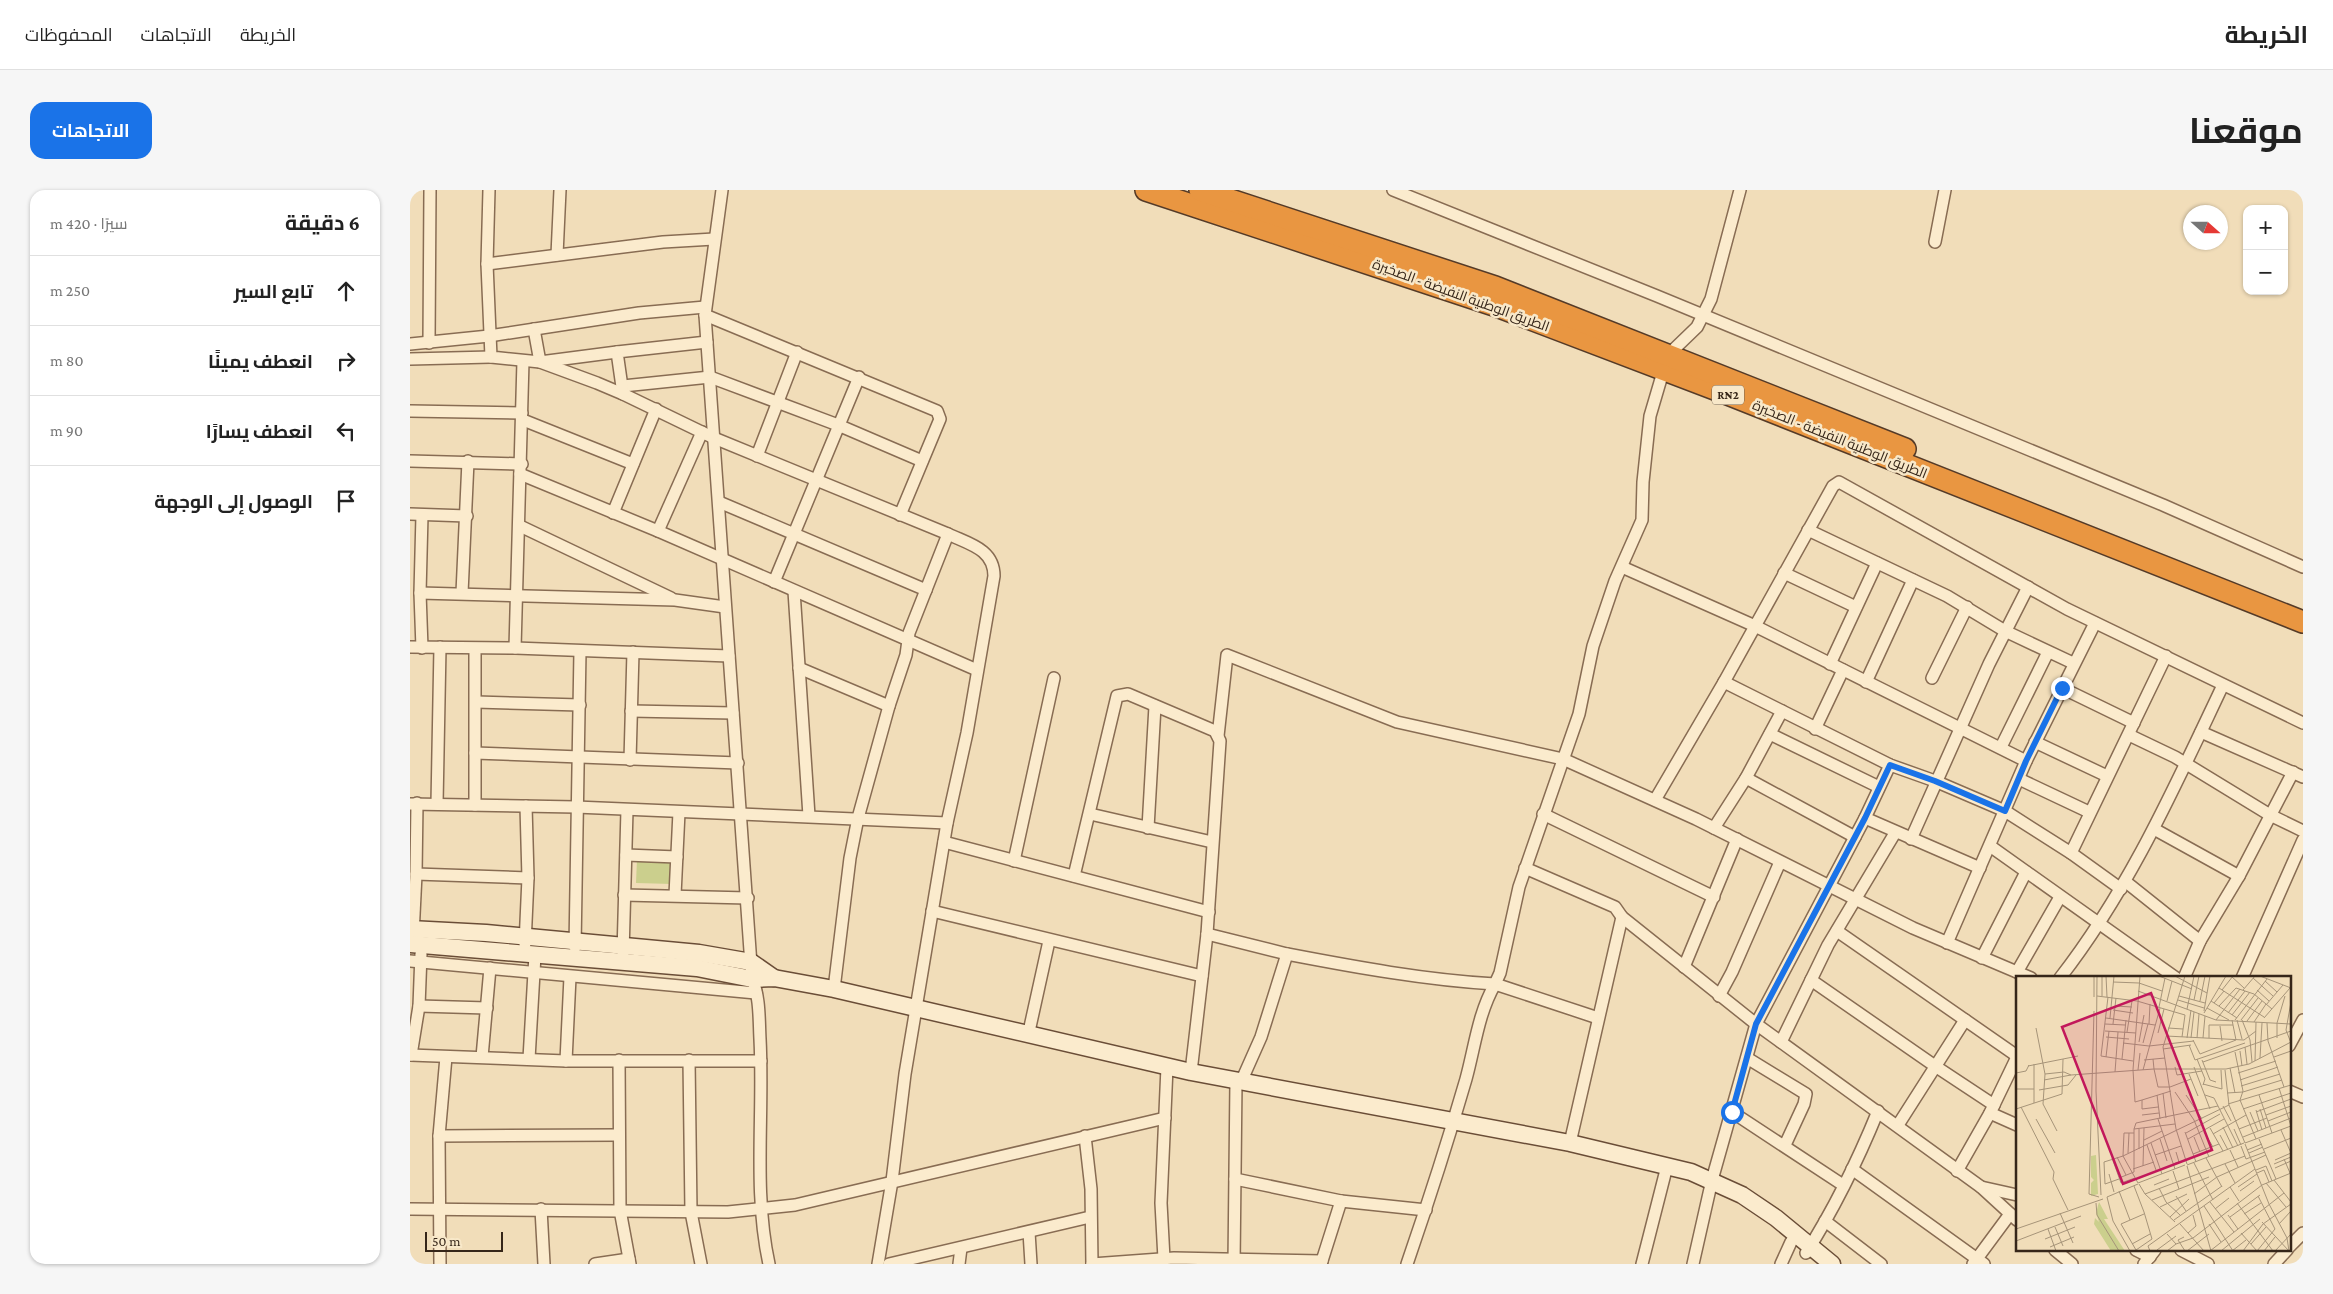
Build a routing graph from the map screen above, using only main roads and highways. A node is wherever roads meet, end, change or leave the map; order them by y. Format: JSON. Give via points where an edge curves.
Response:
{"nodes":[{"id":1,"x":1146,"y":190,"type":"edge"},
{"id":2,"x":1200,"y":190,"type":"edge"},
{"id":3,"x":1666,"y":362,"type":"junction"},
{"id":4,"x":1945,"y":473,"type":"junction"},
{"id":5,"x":2303,"y":607,"type":"edge"},
{"id":6,"x":2303,"y":622,"type":"edge"}],
"edges":[{"from":1,"to":3,"type":"highway","name":"الطريق الوطنية النفيضة - الصخيرة","number":"RN2"},
{"from":2,"to":3,"type":"highway","name":"الطريق الوطنية النفيضة - الصخيرة","number":"RN2","via":[[1486,284]]},
{"from":3,"to":4,"type":"highway","name":"الطريق الوطنية النفيضة - الصخيرة","number":"RN2"},
{"from":4,"to":5,"type":"highway","name":"الطريق الوطنية النفيضة - الصخيرة","number":"RN2"},
{"from":4,"to":6,"type":"highway","name":"الطريق الوطنية النفيضة - الصخيرة","number":"RN2"}]}
